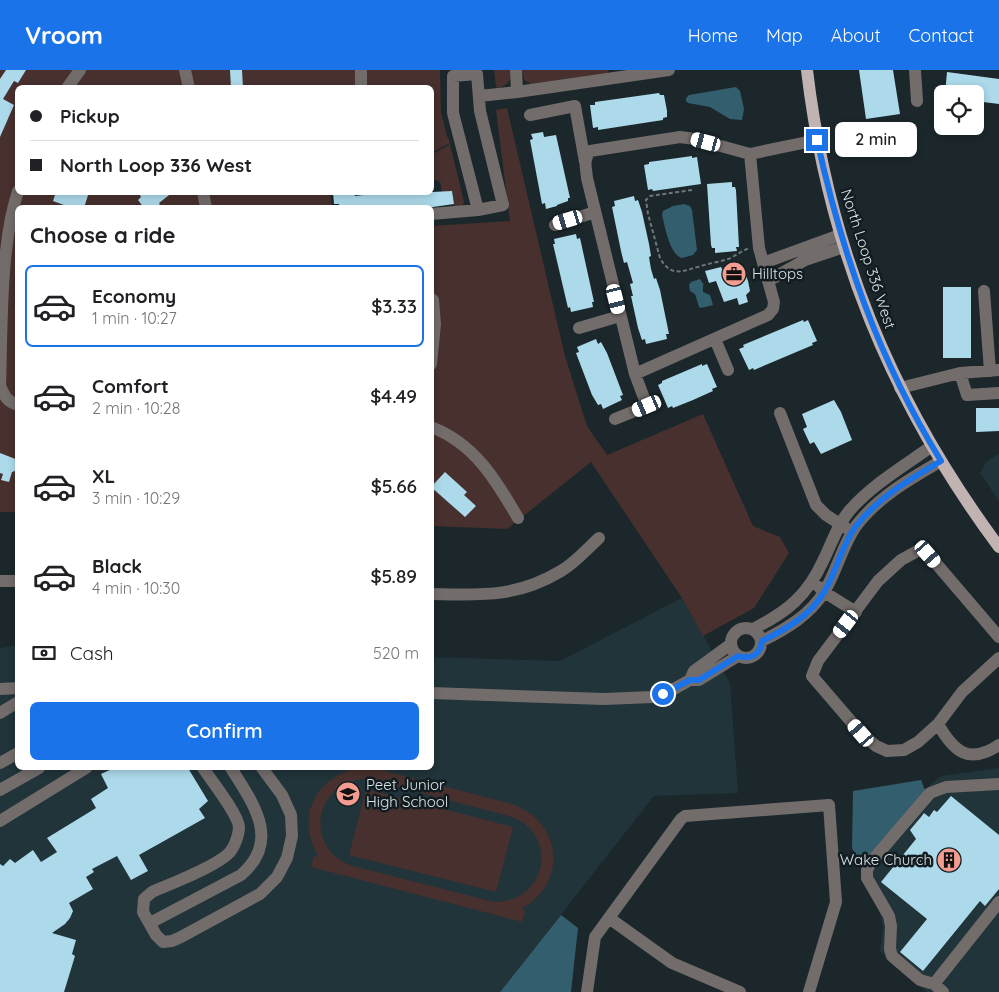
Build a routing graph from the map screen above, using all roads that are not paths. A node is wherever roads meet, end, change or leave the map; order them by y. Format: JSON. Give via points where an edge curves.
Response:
{"nodes":[{"id":1,"x":80,"y":70,"type":"edge"},
{"id":2,"x":185,"y":70,"type":"edge"},
{"id":3,"x":361,"y":70,"type":"edge"},
{"id":4,"x":516,"y":70,"type":"edge"},
{"id":5,"x":668,"y":70,"type":"edge"},
{"id":6,"x":806,"y":70,"type":"edge"},
{"id":7,"x":915,"y":70,"type":"edge"},
{"id":8,"x":644,"y":72,"type":"edge"},
{"id":9,"x":614,"y":74,"type":"edge"},
{"id":10,"x":69,"y":85,"type":"edge"},
{"id":11,"x":188,"y":85,"type":"edge"},
{"id":12,"x":361,"y":85,"type":"edge"},
{"id":13,"x":517,"y":92,"type":"junction"},
{"id":14,"x":479,"y":96,"type":"junction"},
{"id":15,"x":916,"y":101,"type":"dead end"},
{"id":16,"x":530,"y":115,"type":"dead end"},
{"id":17,"x":817,"y":140,"type":"junction"},
{"id":18,"x":750,"y":154,"type":"junction"},
{"id":19,"x":585,"y":162,"type":"junction"},
{"id":20,"x":17,"y":195,"type":"edge"},
{"id":21,"x":478,"y":210,"type":"junction"},
{"id":22,"x":595,"y":212,"type":"junction"},
{"id":23,"x":434,"y":214,"type":"edge"},
{"id":24,"x":555,"y":224,"type":"dead end"},
{"id":25,"x":842,"y":241,"type":"junction"},
{"id":26,"x":763,"y":263,"type":"junction"},
{"id":27,"x":768,"y":281,"type":"junction"},
{"id":28,"x":984,"y":291,"type":"dead end"},
{"id":29,"x":434,"y":312,"type":"edge"},
{"id":30,"x":620,"y":316,"type":"junction"},
{"id":31,"x":579,"y":328,"type":"dead end"},
{"id":32,"x":434,"y":334,"type":"edge"},
{"id":33,"x":715,"y":338,"type":"junction"},
{"id":34,"x":728,"y":370,"type":"dead end"},
{"id":35,"x":994,"y":371,"type":"edge"},
{"id":36,"x":960,"y":373,"type":"junction"},
{"id":37,"x":634,"y":374,"type":"junction"},
{"id":38,"x":900,"y":388,"type":"junction"},
{"id":39,"x":999,"y":393,"type":"edge"},
{"id":40,"x":15,"y":404,"type":"edge"},
{"id":41,"x":780,"y":413,"type":"dead end"},
{"id":42,"x":615,"y":419,"type":"dead end"},
{"id":43,"x":434,"y":428,"type":"edge"},
{"id":44,"x":932,"y":446,"type":"junction"},
{"id":45,"x":941,"y":461,"type":"junction"},
{"id":46,"x":518,"y":518,"type":"dead end"},
{"id":47,"x":840,"y":524,"type":"junction"},
{"id":48,"x":852,"y":532,"type":"junction"},
{"id":49,"x":599,"y":538,"type":"dead end"},
{"id":50,"x":999,"y":547,"type":"edge"},
{"id":51,"x":0,"y":581,"type":"edge"},
{"id":52,"x":813,"y":581,"type":"junction"},
{"id":53,"x":15,"y":582,"type":"edge"},
{"id":54,"x":824,"y":592,"type":"junction"},
{"id":55,"x":434,"y":594,"type":"edge"},
{"id":56,"x":856,"y":612,"type":"junction"},
{"id":57,"x":754,"y":629,"type":"junction"},
{"id":58,"x":999,"y":637,"type":"edge"},
{"id":59,"x":762,"y":641,"type":"junction"},
{"id":60,"x":731,"y":644,"type":"junction"},
{"id":61,"x":738,"y":656,"type":"junction"},
{"id":62,"x":999,"y":658,"type":"edge"},
{"id":63,"x":690,"y":680,"type":"junction"},
{"id":64,"x":15,"y":688,"type":"edge"},
{"id":65,"x":0,"y":689,"type":"edge"},
{"id":66,"x":434,"y":693,"type":"edge"},
{"id":67,"x":15,"y":704,"type":"edge"},
{"id":68,"x":0,"y":713,"type":"edge"},
{"id":69,"x":938,"y":724,"type":"junction"},
{"id":70,"x":999,"y":745,"type":"edge"},
{"id":71,"x":15,"y":755,"type":"edge"},
{"id":72,"x":0,"y":764,"type":"edge"},
{"id":73,"x":35,"y":770,"type":"edge"},
{"id":74,"x":83,"y":770,"type":"edge"},
{"id":75,"x":204,"y":770,"type":"edge"},
{"id":76,"x":232,"y":770,"type":"edge"},
{"id":77,"x":263,"y":770,"type":"edge"},
{"id":78,"x":999,"y":784,"type":"edge"},
{"id":79,"x":0,"y":790,"type":"edge"},
{"id":80,"x":0,"y":821,"type":"edge"},
{"id":81,"x":999,"y":902,"type":"edge"},
{"id":82,"x":609,"y":918,"type":"junction"},
{"id":83,"x":150,"y":923,"type":"junction"},
{"id":84,"x":938,"y":988,"type":"edge"},
{"id":85,"x":587,"y":992,"type":"edge"},
{"id":86,"x":740,"y":992,"type":"edge"},
{"id":87,"x":809,"y":992,"type":"edge"}],
"edges":[{"from":1,"to":10,"type":"street"},
{"from":2,"to":11,"type":"street"},
{"from":3,"to":12,"type":"street"},
{"from":4,"to":13,"type":"street"},
{"from":5,"to":8,"type":"street"},
{"from":6,"to":17,"type":"main road","name":"North Loop 336 West"},
{"from":7,"to":15,"type":"street"},
{"from":8,"to":9,"type":"street"},
{"from":9,"to":13,"type":"street"},
{"from":13,"to":14,"type":"street"},
{"from":14,"to":21,"type":"street","via":[[503,205]]},
{"from":14,"to":21,"type":"street","via":[[476,74],[453,76],[453,113]]},
{"from":16,"to":19,"type":"street","via":[[575,106]]},
{"from":17,"to":18,"type":"street"},
{"from":17,"to":25,"type":"main road","name":"North Loop 336 West"},
{"from":18,"to":19,"type":"street","via":[[680,137],[590,151]]},
{"from":18,"to":26,"type":"street"},
{"from":19,"to":22,"type":"street"},
{"from":20,"to":40,"type":"street","via":[[4,270],[0,386],[4,396]]},
{"from":21,"to":23,"type":"street"},
{"from":22,"to":24,"type":"street"},
{"from":22,"to":30,"type":"street"},
{"from":25,"to":26,"type":"street"},
{"from":25,"to":27,"type":"street"},
{"from":25,"to":38,"type":"main road","name":"North Loop 336 West","via":[[878,341]]},
{"from":26,"to":27,"type":"street"},
{"from":27,"to":33,"type":"street","via":[[774,302],[768,315]]},
{"from":28,"to":35,"type":"street"},
{"from":29,"to":32,"type":"street"},
{"from":30,"to":31,"type":"street"},
{"from":30,"to":37,"type":"street"},
{"from":33,"to":34,"type":"street"},
{"from":33,"to":37,"type":"street"},
{"from":35,"to":36,"type":"street"},
{"from":36,"to":38,"type":"street"},
{"from":36,"to":39,"type":"street","via":[[967,395]]},
{"from":37,"to":42,"type":"street","via":[[647,406]]},
{"from":38,"to":44,"type":"main road","name":"North Loop 336 West"},
{"from":41,"to":47,"type":"street","via":[[816,505]]},
{"from":43,"to":46,"type":"street","via":[[456,439],[486,466]]},
{"from":44,"to":45,"type":"main road","name":"North Loop 336 West"},
{"from":44,"to":47,"type":"street","via":[[869,492]]},
{"from":45,"to":48,"type":"street","via":[[877,503]]},
{"from":45,"to":50,"type":"main road","name":"North Loop 336 West"},
{"from":47,"to":48,"type":"street"},
{"from":47,"to":52,"type":"street"},
{"from":48,"to":54,"type":"street"},
{"from":49,"to":55,"type":"street","via":[[562,570],[524,589],[487,596]]},
{"from":51,"to":53,"type":"street"},
{"from":52,"to":54,"type":"street"},
{"from":52,"to":57,"type":"street","via":[[799,600]]},
{"from":54,"to":56,"type":"street"},
{"from":54,"to":59,"type":"street","via":[[795,623]]},
{"from":56,"to":58,"type":"street","via":[[878,581],[901,560],[921,549]]},
{"from":56,"to":69,"type":"street","via":[[818,661],[812,676],[861,733],[887,751],[904,750]]},
{"from":57,"to":59,"type":"street"},
{"from":57,"to":60,"type":"street","via":[[738,630]]},
{"from":59,"to":61,"type":"street","via":[[761,648],[752,658]]},
{"from":60,"to":61,"type":"street"},
{"from":60,"to":63,"type":"street","via":[[694,671]]},
{"from":61,"to":63,"type":"street","via":[[699,680]]},
{"from":62,"to":69,"type":"street","via":[[962,692]]},
{"from":63,"to":66,"type":"street","via":[[653,698],[636,699]]},
{"from":64,"to":65,"type":"street"},
{"from":67,"to":68,"type":"street"},
{"from":69,"to":70,"type":"street","via":[[948,741],[963,754],[976,756]]},
{"from":71,"to":72,"type":"street"},
{"from":73,"to":79,"type":"street"},
{"from":74,"to":80,"type":"street"},
{"from":75,"to":83,"type":"street","via":[[234,815],[239,826],[237,838],[231,851],[220,860],[152,892],[144,899],[143,912]]},
{"from":76,"to":83,"type":"street","via":[[253,803],[261,825],[258,851],[250,868],[228,883]]},
{"from":77,"to":83,"type":"street","via":[[282,795],[291,815],[292,836],[287,858],[277,877],[260,894],[172,942],[163,942]]},
{"from":78,"to":84,"type":"street","via":[[946,787],[930,793],[866,870],[867,878],[889,916],[892,956],[920,980]]},
{"from":81,"to":84,"type":"street"},
{"from":82,"to":85,"type":"street","via":[[594,937]]},
{"from":82,"to":86,"type":"street","via":[[672,963]]},
{"from":82,"to":87,"type":"street","via":[[681,818],[829,805],[836,902]]}]}
